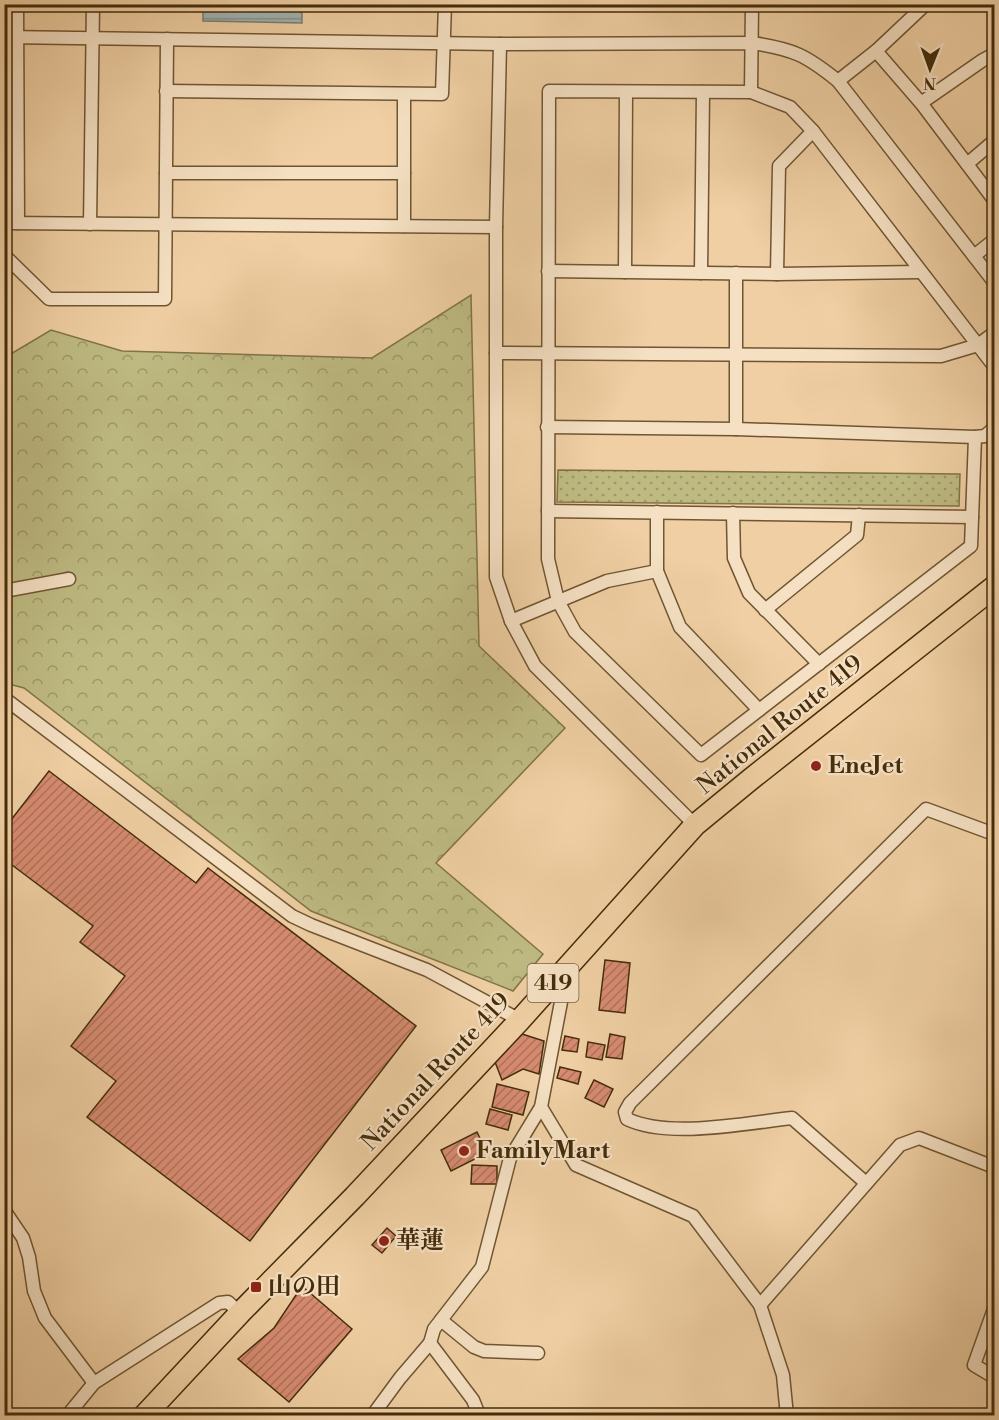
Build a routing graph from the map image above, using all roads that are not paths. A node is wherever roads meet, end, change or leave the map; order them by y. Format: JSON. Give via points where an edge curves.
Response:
{"nodes":[{"id":1,"x":17,"y":4,"type":"edge"},
{"id":2,"x":93,"y":4,"type":"edge"},
{"id":3,"x":445,"y":4,"type":"edge"},
{"id":4,"x":752,"y":4,"type":"edge"},
{"id":5,"x":926,"y":4,"type":"edge"},
{"id":6,"x":11,"y":37,"type":"edge"},
{"id":7,"x":92,"y":38,"type":"junction"},
{"id":8,"x":167,"y":39,"type":"junction"},
{"id":9,"x":444,"y":43,"type":"junction"},
{"id":10,"x":752,"y":43,"type":"junction"},
{"id":11,"x":500,"y":44,"type":"junction"},
{"id":12,"x":876,"y":51,"type":"junction"},
{"id":13,"x":994,"y":54,"type":"edge"},
{"id":14,"x":838,"y":81,"type":"junction"},
{"id":15,"x":166,"y":91,"type":"junction"},
{"id":16,"x":626,"y":92,"type":"junction"},
{"id":17,"x":703,"y":92,"type":"junction"},
{"id":18,"x":751,"y":92,"type":"junction"},
{"id":19,"x":404,"y":94,"type":"junction"},
{"id":20,"x":921,"y":103,"type":"junction"},
{"id":21,"x":11,"y":117,"type":"edge"},
{"id":22,"x":813,"y":131,"type":"junction"},
{"id":23,"x":994,"y":141,"type":"edge"},
{"id":24,"x":967,"y":164,"type":"junction"},
{"id":25,"x":404,"y":173,"type":"junction"},
{"id":26,"x":166,"y":174,"type":"junction"},
{"id":27,"x":994,"y":200,"type":"edge"},
{"id":28,"x":4,"y":223,"type":"edge"},
{"id":29,"x":18,"y":223,"type":"junction"},
{"id":30,"x":90,"y":224,"type":"junction"},
{"id":31,"x":166,"y":226,"type":"junction"},
{"id":32,"x":404,"y":226,"type":"junction"},
{"id":33,"x":496,"y":227,"type":"junction"},
{"id":34,"x":994,"y":240,"type":"edge"},
{"id":35,"x":4,"y":255,"type":"edge"},
{"id":36,"x":975,"y":256,"type":"junction"},
{"id":37,"x":548,"y":271,"type":"junction"},
{"id":38,"x":625,"y":272,"type":"junction"},
{"id":39,"x":920,"y":272,"type":"junction"},
{"id":40,"x":701,"y":273,"type":"junction"},
{"id":41,"x":736,"y":273,"type":"junction"},
{"id":42,"x":777,"y":274,"type":"junction"},
{"id":43,"x":994,"y":282,"type":"edge"},
{"id":44,"x":994,"y":333,"type":"edge"},
{"id":45,"x":978,"y":345,"type":"junction"},
{"id":46,"x":496,"y":353,"type":"junction"},
{"id":47,"x":549,"y":353,"type":"junction"},
{"id":48,"x":735,"y":355,"type":"junction"},
{"id":49,"x":994,"y":366,"type":"edge"},
{"id":50,"x":547,"y":427,"type":"junction"},
{"id":51,"x":736,"y":429,"type":"junction"},
{"id":52,"x":994,"y":429,"type":"edge"},
{"id":53,"x":975,"y":437,"type":"junction"},
{"id":54,"x":548,"y":511,"type":"junction"},
{"id":55,"x":657,"y":512,"type":"junction"},
{"id":56,"x":733,"y":513,"type":"junction"},
{"id":57,"x":859,"y":515,"type":"junction"},
{"id":58,"x":972,"y":517,"type":"junction"},
{"id":59,"x":657,"y":571,"type":"junction"},
{"id":60,"x":69,"y":579,"type":"dead end"},
{"id":61,"x":994,"y":587,"type":"edge"},
{"id":62,"x":4,"y":591,"type":"edge"},
{"id":63,"x":558,"y":601,"type":"junction"},
{"id":64,"x":765,"y":610,"type":"junction"},
{"id":65,"x":511,"y":621,"type":"junction"},
{"id":66,"x":819,"y":664,"type":"junction"},
{"id":67,"x":4,"y":698,"type":"edge"},
{"id":68,"x":759,"y":710,"type":"junction"},
{"id":69,"x":695,"y":825,"type":"junction"},
{"id":70,"x":994,"y":834,"type":"edge"},
{"id":71,"x":557,"y":979,"type":"junction"},
{"id":72,"x":519,"y":1020,"type":"junction"},
{"id":73,"x":541,"y":1107,"type":"junction"},
{"id":74,"x":994,"y":1167,"type":"edge"},
{"id":75,"x":866,"y":1183,"type":"junction"},
{"id":76,"x":4,"y":1210,"type":"edge"},
{"id":77,"x":760,"y":1305,"type":"junction"},
{"id":78,"x":994,"y":1309,"type":"edge"},
{"id":79,"x":240,"y":1313,"type":"junction"},
{"id":80,"x":441,"y":1320,"type":"junction"},
{"id":81,"x":430,"y":1343,"type":"junction"},
{"id":82,"x":538,"y":1353,"type":"dead end"},
{"id":83,"x":994,"y":1377,"type":"edge"},
{"id":84,"x":94,"y":1383,"type":"junction"},
{"id":85,"x":148,"y":1414,"type":"edge"},
{"id":86,"x":478,"y":1414,"type":"edge"},
{"id":87,"x":67,"y":1416,"type":"edge"},
{"id":88,"x":372,"y":1416,"type":"edge"},
{"id":89,"x":787,"y":1416,"type":"edge"}],
"edges":[{"from":1,"to":6,"type":"street"},
{"from":2,"to":7,"type":"street"},
{"from":3,"to":9,"type":"street"},
{"from":4,"to":10,"type":"street"},
{"from":5,"to":12,"type":"street"},
{"from":6,"to":7,"type":"street"},
{"from":6,"to":21,"type":"street"},
{"from":7,"to":8,"type":"street"},
{"from":7,"to":30,"type":"street"},
{"from":8,"to":9,"type":"street"},
{"from":8,"to":15,"type":"street"},
{"from":9,"to":11,"type":"street"},
{"from":9,"to":19,"type":"street","via":[[442,94]]},
{"from":10,"to":11,"type":"street"},
{"from":10,"to":14,"type":"street","via":[[784,48],[812,60]]},
{"from":10,"to":18,"type":"street"},
{"from":11,"to":33,"type":"street"},
{"from":12,"to":14,"type":"street"},
{"from":12,"to":20,"type":"street"},
{"from":13,"to":20,"type":"street"},
{"from":14,"to":36,"type":"street"},
{"from":15,"to":19,"type":"street"},
{"from":15,"to":26,"type":"street"},
{"from":16,"to":17,"type":"street"},
{"from":16,"to":37,"type":"street","via":[[549,92]]},
{"from":16,"to":38,"type":"street"},
{"from":17,"to":18,"type":"street"},
{"from":17,"to":40,"type":"street"},
{"from":18,"to":22,"type":"street","via":[[790,107]]},
{"from":19,"to":25,"type":"street"},
{"from":20,"to":24,"type":"street"},
{"from":21,"to":29,"type":"street"},
{"from":22,"to":39,"type":"street"},
{"from":22,"to":42,"type":"street","via":[[779,166]]},
{"from":23,"to":24,"type":"street"},
{"from":24,"to":27,"type":"street"},
{"from":25,"to":26,"type":"street"},
{"from":25,"to":32,"type":"street"},
{"from":26,"to":31,"type":"street"},
{"from":28,"to":29,"type":"street"},
{"from":29,"to":30,"type":"street"},
{"from":30,"to":31,"type":"street"},
{"from":31,"to":32,"type":"street"},
{"from":31,"to":35,"type":"street","via":[[165,299],[49,299]]},
{"from":32,"to":33,"type":"street"},
{"from":33,"to":46,"type":"street"},
{"from":34,"to":36,"type":"street"},
{"from":36,"to":43,"type":"street"},
{"from":37,"to":38,"type":"street"},
{"from":37,"to":47,"type":"street"},
{"from":38,"to":40,"type":"street"},
{"from":39,"to":42,"type":"street"},
{"from":39,"to":45,"type":"street"},
{"from":40,"to":41,"type":"street"},
{"from":41,"to":42,"type":"street"},
{"from":41,"to":48,"type":"street"},
{"from":44,"to":45,"type":"street"},
{"from":45,"to":48,"type":"street","via":[[940,356]]},
{"from":45,"to":49,"type":"street"},
{"from":46,"to":47,"type":"street"},
{"from":46,"to":65,"type":"street","via":[[496,577]]},
{"from":47,"to":48,"type":"street"},
{"from":47,"to":50,"type":"street"},
{"from":48,"to":51,"type":"street"},
{"from":50,"to":51,"type":"street"},
{"from":50,"to":54,"type":"street"},
{"from":51,"to":53,"type":"street"},
{"from":52,"to":53,"type":"street"},
{"from":53,"to":58,"type":"street"},
{"from":54,"to":55,"type":"street"},
{"from":54,"to":63,"type":"street","via":[[548,559]]},
{"from":55,"to":56,"type":"street"},
{"from":55,"to":59,"type":"street"},
{"from":56,"to":57,"type":"street"},
{"from":56,"to":64,"type":"street","via":[[734,558],[749,593]]},
{"from":57,"to":58,"type":"street"},
{"from":57,"to":64,"type":"street","via":[[857,535]]},
{"from":58,"to":66,"type":"street","via":[[971,546]]},
{"from":59,"to":63,"type":"street","via":[[607,581]]},
{"from":59,"to":68,"type":"street","via":[[680,627]]},
{"from":60,"to":62,"type":"street"},
{"from":61,"to":69,"type":"highway","name":"National Route 419","number":"419"},
{"from":63,"to":65,"type":"street"},
{"from":63,"to":68,"type":"street","via":[[575,632],[701,755]]},
{"from":64,"to":66,"type":"street"},
{"from":65,"to":69,"type":"street","via":[[535,666]]},
{"from":66,"to":68,"type":"street"},
{"from":67,"to":72,"type":"street","via":[[292,916],[427,970]]},
{"from":69,"to":71,"type":"highway","name":"National Route 419","number":"419"},
{"from":70,"to":75,"type":"street","via":[[926,809],[625,1112],[627,1119],[634,1122],[665,1129],[792,1118]]},
{"from":71,"to":72,"type":"highway","name":"National Route 419","number":"419"},
{"from":71,"to":73,"type":"street","via":[[561,1002]]},
{"from":72,"to":79,"type":"highway","name":"National Route 419","number":"419","via":[[356,1196]]},
{"from":73,"to":77,"type":"street","via":[[576,1165],[693,1216]]},
{"from":73,"to":80,"type":"street","via":[[510,1158],[482,1267]]},
{"from":74,"to":75,"type":"street","via":[[919,1138],[900,1144]]},
{"from":75,"to":77,"type":"street"},
{"from":76,"to":84,"type":"street","via":[[23,1238],[34,1292],[45,1318]]},
{"from":77,"to":89,"type":"street","via":[[783,1375]]},
{"from":78,"to":83,"type":"street","via":[[974,1365]]},
{"from":79,"to":84,"type":"street","via":[[228,1302],[219,1303]]},
{"from":79,"to":85,"type":"highway","name":"National Route 419","number":"419"},
{"from":80,"to":81,"type":"street"},
{"from":80,"to":82,"type":"street","via":[[484,1351]]},
{"from":81,"to":86,"type":"street","via":[[473,1400]]},
{"from":81,"to":88,"type":"street"},
{"from":84,"to":87,"type":"street"}]}
